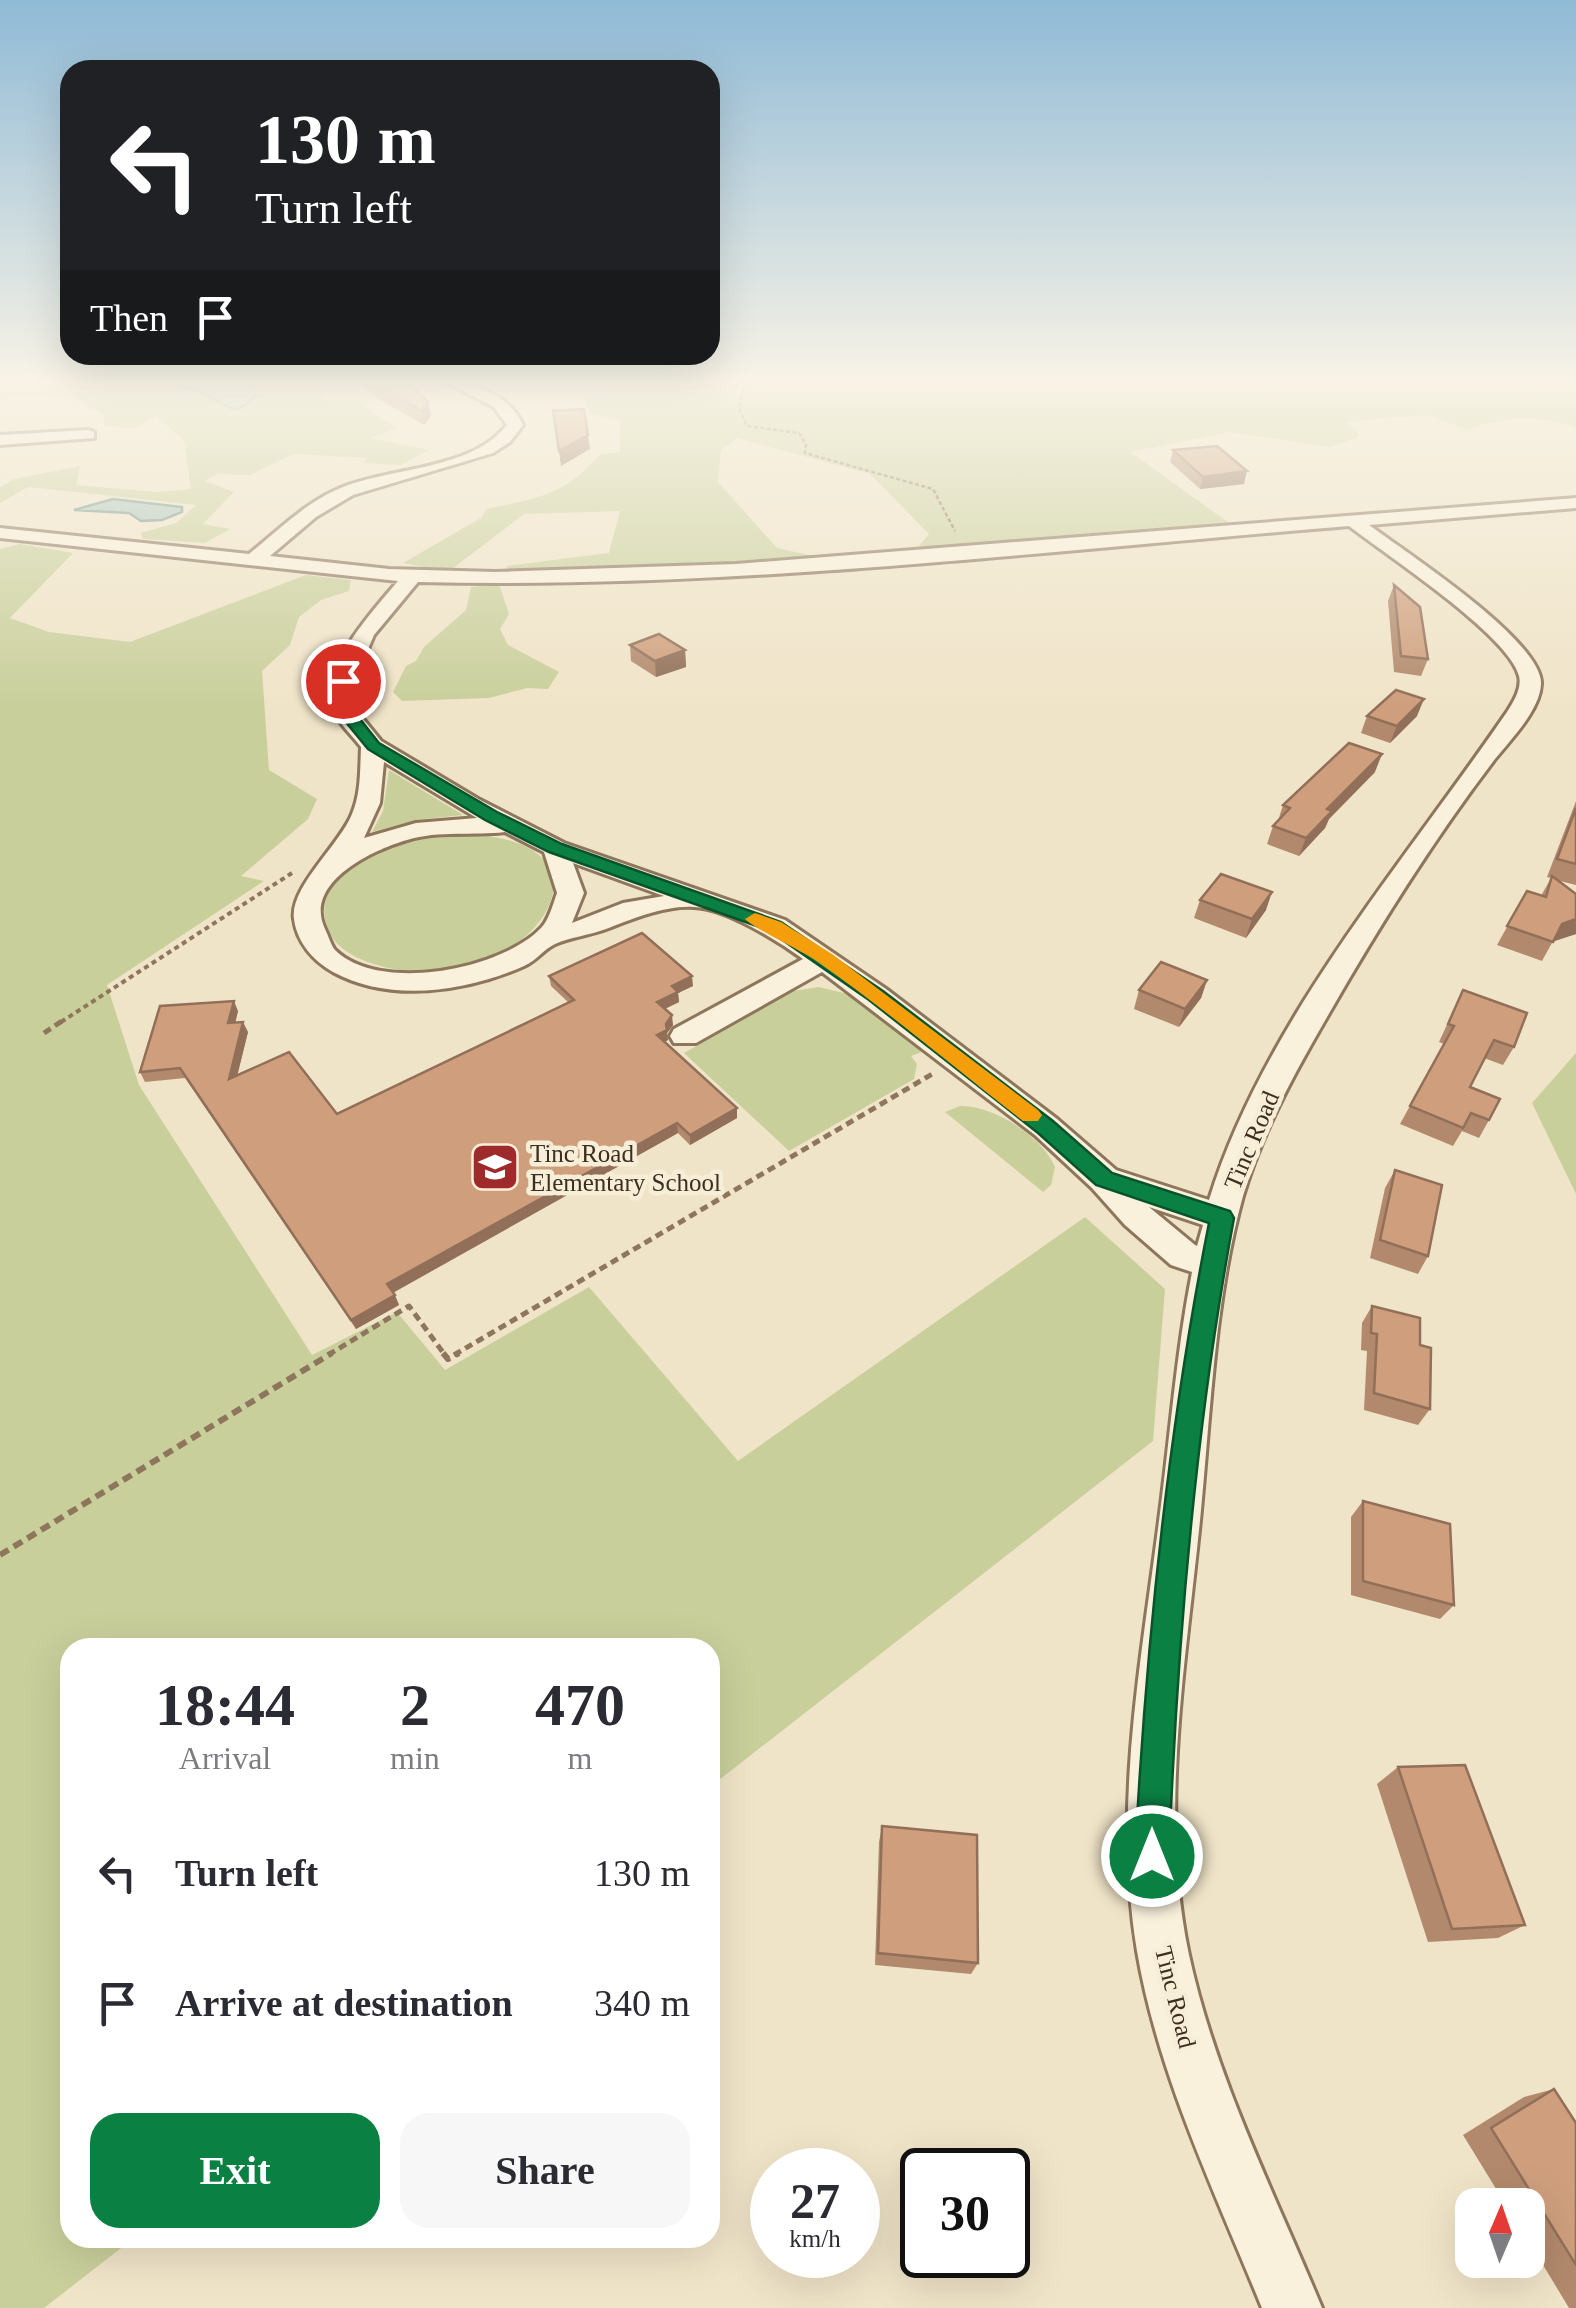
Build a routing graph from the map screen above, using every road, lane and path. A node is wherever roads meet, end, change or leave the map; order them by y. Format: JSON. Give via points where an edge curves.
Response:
{"nodes":[{"id":1,"x":350,"y":491,"type":"edge"},
{"id":2,"x":932,"y":491,"type":"edge"},
{"id":3,"x":1576,"y":503,"type":"edge"},
{"id":4,"x":1353,"y":521,"type":"junction"},
{"id":5,"x":0,"y":533,"type":"edge"},
{"id":6,"x":966,"y":552,"type":"junction"},
{"id":7,"x":254,"y":560,"type":"junction"},
{"id":8,"x":412,"y":577,"type":"junction"},
{"id":9,"x":373,"y":746,"type":"junction"},
{"id":10,"x":511,"y":827,"type":"junction"},
{"id":11,"x":555,"y":848,"type":"junction"},
{"id":12,"x":340,"y":858,"type":"junction"},
{"id":13,"x":691,"y":899,"type":"junction"},
{"id":14,"x":549,"y":937,"type":"junction"},
{"id":15,"x":826,"y":958,"type":"junction"},
{"id":16,"x":44,"y":1033,"type":"dead end"},
{"id":17,"x":684,"y":1036,"type":"dead end"},
{"id":18,"x":958,"y":1059,"type":"junction"},
{"id":19,"x":1104,"y":1179,"type":"junction"},
{"id":20,"x":1222,"y":1218,"type":"junction"},
{"id":21,"x":1211,"y":1265,"type":"junction"},
{"id":22,"x":0,"y":1555,"type":"edge"},
{"id":23,"x":1292,"y":2308,"type":"edge"}],
"edges":[{"from":1,"to":7,"type":"street"},
{"from":2,"to":6,"type":"path"},
{"from":3,"to":4,"type":"street"},
{"from":4,"to":6,"type":"street"},
{"from":4,"to":20,"type":"street","name":"Tinc Road","via":[[1502,638],[1524,662],[1530,689],[1268,1096],[1238,1157]]},
{"from":5,"to":7,"type":"street"},
{"from":6,"to":8,"type":"street","via":[[662,574]]},
{"from":7,"to":8,"type":"street"},
{"from":8,"to":9,"type":"street","via":[[365,633],[343,681],[344,710]]},
{"from":9,"to":10,"type":"street"},
{"from":9,"to":12,"type":"street","via":[[363,820]]},
{"from":10,"to":11,"type":"street"},
{"from":10,"to":12,"type":"street","via":[[424,827]]},
{"from":11,"to":13,"type":"street"},
{"from":11,"to":14,"type":"street","via":[[572,891],[564,919]]},
{"from":12,"to":14,"type":"street","via":[[312,895],[309,930],[331,960],[371,978],[454,980],[509,962]]},
{"from":12,"to":16,"type":"path","via":[[320,858],[251,896]]},
{"from":13,"to":14,"type":"street","via":[[632,908]]},
{"from":13,"to":15,"type":"street","via":[[774,926]]},
{"from":15,"to":17,"type":"street"},
{"from":15,"to":18,"type":"street"},
{"from":18,"to":19,"type":"street"},
{"from":18,"to":22,"type":"path","via":[[448,1360],[408,1306]]},
{"from":19,"to":20,"type":"street"},
{"from":19,"to":21,"type":"street","via":[[1183,1255]]},
{"from":20,"to":21,"type":"street","name":"Tinc Road"},
{"from":21,"to":23,"type":"street","name":"Tinc Road","via":[[1159,1702],[1152,1856],[1162,1949],[1194,2065]]}]}
